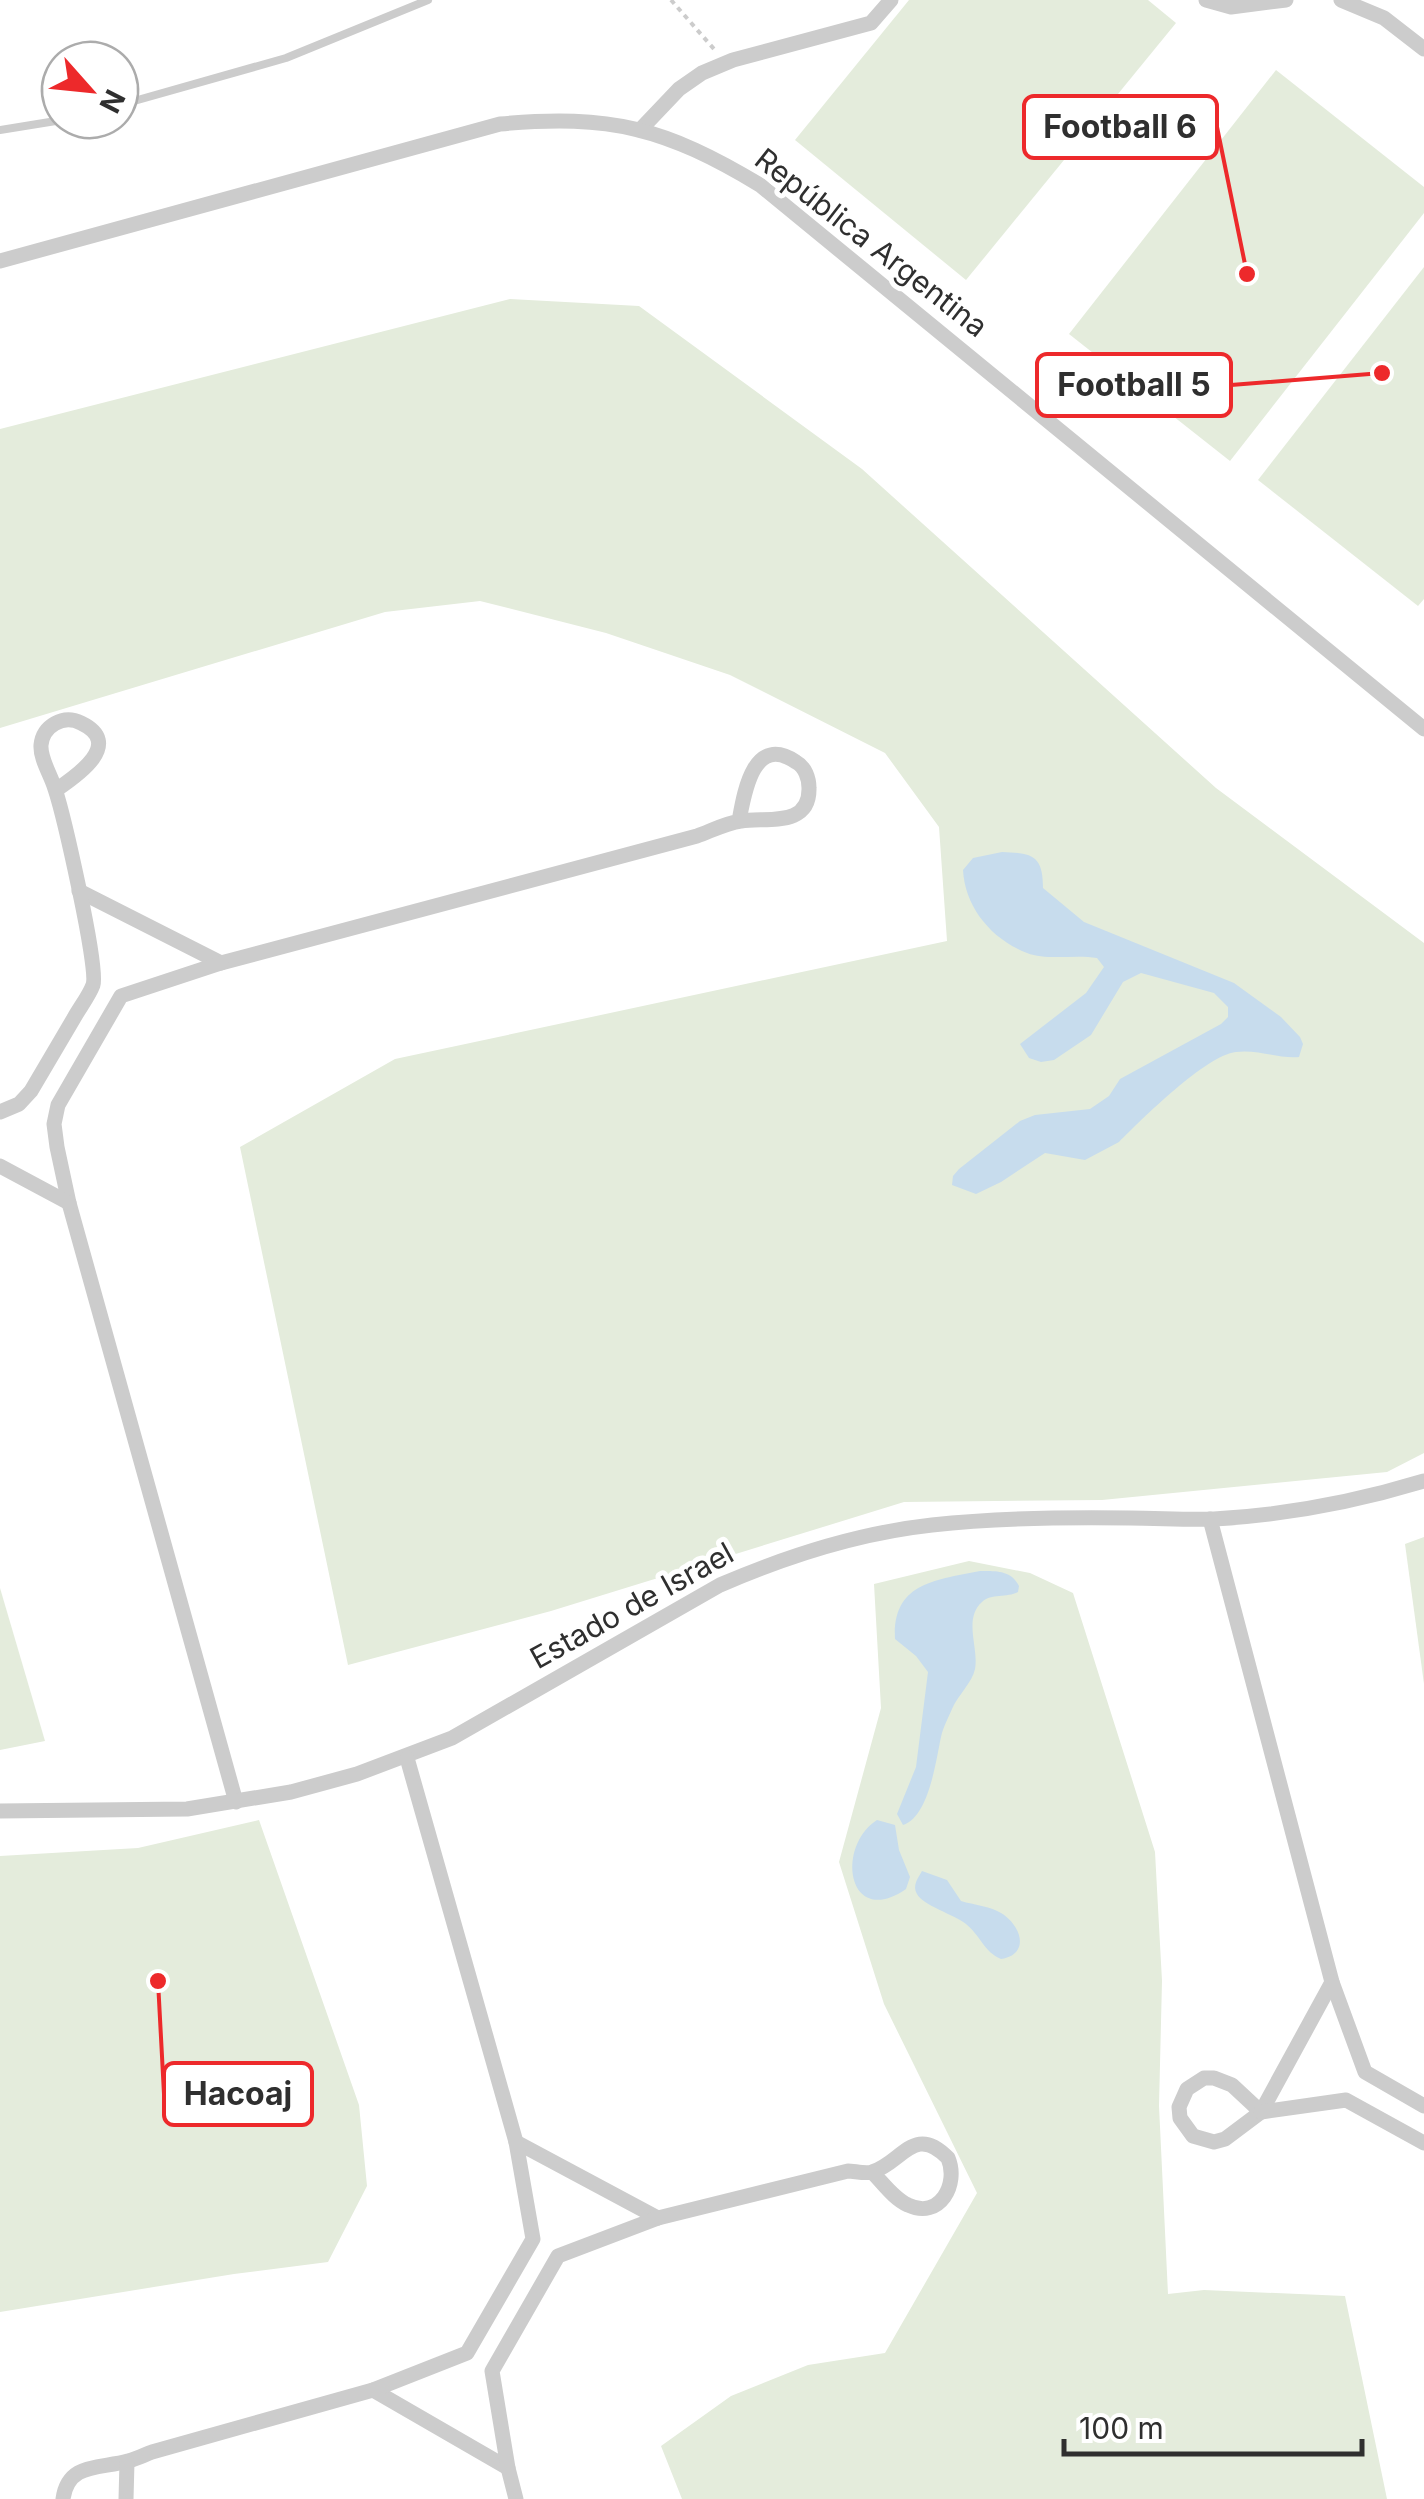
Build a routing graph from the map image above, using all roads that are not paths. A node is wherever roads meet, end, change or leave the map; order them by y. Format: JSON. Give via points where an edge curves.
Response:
{"nodes":[{"id":1,"x":428,"y":0,"type":"edge"},
{"id":2,"x":891,"y":0,"type":"edge"},
{"id":3,"x":1206,"y":0,"type":"edge"},
{"id":4,"x":1286,"y":0,"type":"edge"},
{"id":5,"x":1341,"y":0,"type":"edge"},
{"id":6,"x":1424,"y":49,"type":"edge"},
{"id":7,"x":140,"y":101,"type":"edge"},
{"id":8,"x":40,"y":124,"type":"edge"},
{"id":9,"x":0,"y":130,"type":"edge"},
{"id":10,"x":640,"y":130,"type":"junction"},
{"id":11,"x":0,"y":261,"type":"edge"},
{"id":12,"x":1424,"y":729,"type":"edge"},
{"id":13,"x":56,"y":790,"type":"junction"},
{"id":14,"x":739,"y":820,"type":"junction"},
{"id":15,"x":79,"y":891,"type":"junction"},
{"id":16,"x":221,"y":963,"type":"junction"},
{"id":17,"x":95,"y":982,"type":"junction"},
{"id":18,"x":120,"y":996,"type":"junction"},
{"id":19,"x":31,"y":1091,"type":"junction"},
{"id":20,"x":58,"y":1105,"type":"junction"},
{"id":21,"x":0,"y":1112,"type":"edge"},
{"id":22,"x":0,"y":1166,"type":"edge"},
{"id":23,"x":69,"y":1203,"type":"junction"},
{"id":24,"x":1424,"y":1480,"type":"edge"},
{"id":25,"x":1210,"y":1519,"type":"junction"},
{"id":26,"x":407,"y":1758,"type":"junction"},
{"id":27,"x":236,"y":1802,"type":"junction"},
{"id":28,"x":0,"y":1811,"type":"edge"},
{"id":29,"x":1332,"y":1982,"type":"junction"},
{"id":30,"x":1365,"y":2072,"type":"junction"},
{"id":31,"x":1346,"y":2100,"type":"junction"},
{"id":32,"x":1424,"y":2106,"type":"edge"},
{"id":33,"x":1261,"y":2112,"type":"junction"},
{"id":34,"x":516,"y":2142,"type":"junction"},
{"id":35,"x":1424,"y":2143,"type":"edge"},
{"id":36,"x":872,"y":2172,"type":"junction"},
{"id":37,"x":658,"y":2218,"type":"junction"},
{"id":38,"x":533,"y":2239,"type":"junction"},
{"id":39,"x":558,"y":2256,"type":"junction"},
{"id":40,"x":467,"y":2353,"type":"junction"},
{"id":41,"x":492,"y":2371,"type":"junction"},
{"id":42,"x":373,"y":2390,"type":"junction"},
{"id":43,"x":128,"y":2462,"type":"junction"},
{"id":44,"x":508,"y":2468,"type":"junction"},
{"id":45,"x":62,"y":2499,"type":"edge"},
{"id":46,"x":126,"y":2499,"type":"edge"},
{"id":47,"x":516,"y":2499,"type":"edge"}],
"edges":[{"from":1,"to":7,"type":"lane","via":[[286,58]]},
{"from":2,"to":10,"type":"street","via":[[872,24],[702,73]]},
{"from":3,"to":4,"type":"street","via":[[1232,7]]},
{"from":5,"to":6,"type":"street","via":[[1384,18]]},
{"from":8,"to":9,"type":"lane"},
{"from":10,"to":11,"type":"street","name":"República Argentina","via":[[604,121],[500,124]]},
{"from":10,"to":12,"type":"street","name":"República Argentina","via":[[674,139],[760,185]]},
{"from":13,"to":13,"type":"street","via":[[95,757],[96,740],[78,721],[59,721],[41,743]]},
{"from":13,"to":15,"type":"street"},
{"from":14,"to":14,"type":"street","via":[[797,814],[808,797],[803,768],[774,756],[754,766]]},
{"from":14,"to":16,"type":"street"},
{"from":15,"to":16,"type":"street"},
{"from":15,"to":17,"type":"street"},
{"from":16,"to":18,"type":"street"},
{"from":17,"to":18,"type":"street"},
{"from":17,"to":19,"type":"street"},
{"from":18,"to":20,"type":"street"},
{"from":19,"to":20,"type":"street"},
{"from":19,"to":21,"type":"street"},
{"from":20,"to":23,"type":"street","via":[[54,1124]]},
{"from":22,"to":23,"type":"street"},
{"from":23,"to":27,"type":"street"},
{"from":24,"to":25,"type":"street","name":"Estado de Israel","via":[[1330,1506]]},
{"from":25,"to":26,"type":"street","name":"Estado de Israel","via":[[934,1525],[809,1551],[720,1585]]},
{"from":25,"to":29,"type":"street"},
{"from":26,"to":27,"type":"street","name":"Estado de Israel"},
{"from":26,"to":34,"type":"street"},
{"from":27,"to":28,"type":"street","name":"Estado de Israel","via":[[143,1811]]},
{"from":29,"to":30,"type":"street"},
{"from":29,"to":33,"type":"street"},
{"from":30,"to":31,"type":"street"},
{"from":30,"to":32,"type":"street"},
{"from":31,"to":33,"type":"street"},
{"from":31,"to":35,"type":"street"},
{"from":33,"to":33,"type":"street","via":[[1214,2078],[1194,2082],[1179,2107],[1193,2136],[1214,2142]]},
{"from":34,"to":37,"type":"street"},
{"from":34,"to":38,"type":"street"},
{"from":36,"to":36,"type":"street","via":[[918,2208],[945,2198],[953,2180],[948,2158],[931,2145],[909,2146]]},
{"from":36,"to":37,"type":"street","via":[[848,2171]]},
{"from":37,"to":39,"type":"street"},
{"from":38,"to":39,"type":"street"},
{"from":38,"to":40,"type":"street"},
{"from":39,"to":41,"type":"street"},
{"from":40,"to":41,"type":"street"},
{"from":40,"to":42,"type":"street"},
{"from":41,"to":44,"type":"street"},
{"from":42,"to":43,"type":"street"},
{"from":42,"to":44,"type":"street"},
{"from":43,"to":45,"type":"street","via":[[79,2471]]},
{"from":43,"to":46,"type":"street"},
{"from":44,"to":47,"type":"street"}]}
